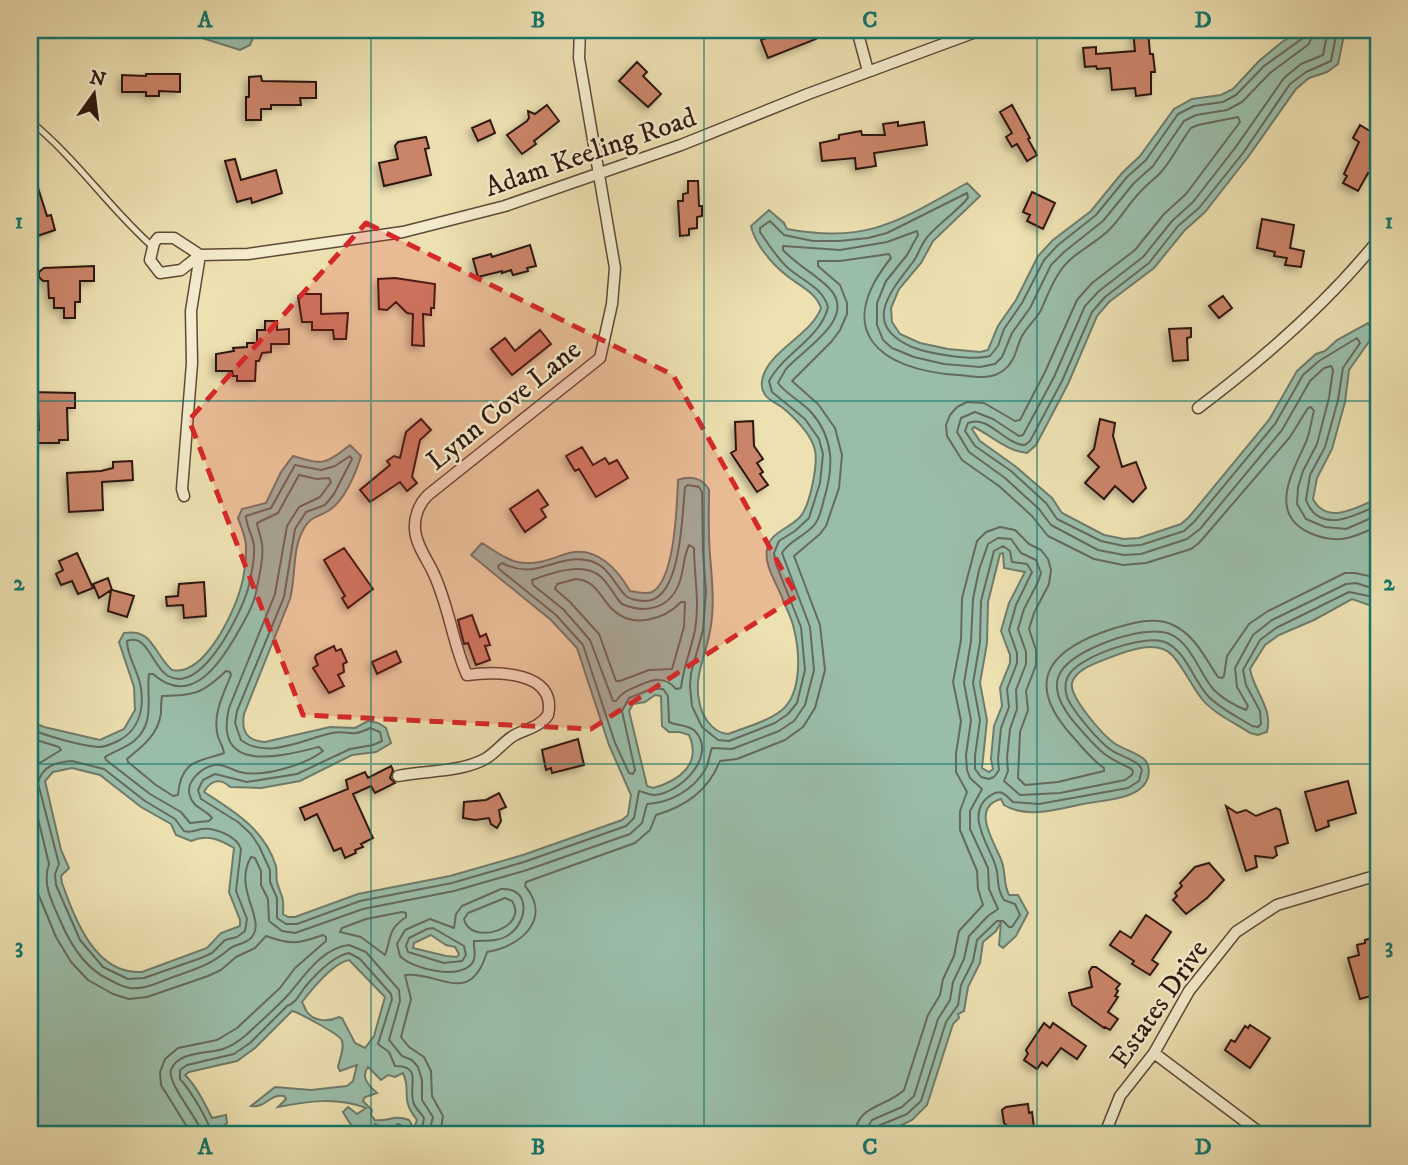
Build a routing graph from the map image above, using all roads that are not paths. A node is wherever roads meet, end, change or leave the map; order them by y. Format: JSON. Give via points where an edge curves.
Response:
{"nodes":[{"id":1,"x":580,"y":30,"type":"edge"},
{"id":2,"x":857,"y":30,"type":"edge"},
{"id":3,"x":981,"y":30,"type":"edge"},
{"id":4,"x":868,"y":71,"type":"junction"},
{"id":5,"x":30,"y":121,"type":"edge"},
{"id":6,"x":599,"y":175,"type":"junction"},
{"id":7,"x":1378,"y":240,"type":"edge"},
{"id":8,"x":153,"y":247,"type":"junction"},
{"id":9,"x":200,"y":255,"type":"junction"},
{"id":10,"x":1198,"y":408,"type":"dead end"},
{"id":11,"x":184,"y":496,"type":"dead end"},
{"id":12,"x":398,"y":776,"type":"dead end"},
{"id":13,"x":1378,"y":875,"type":"edge"},
{"id":14,"x":1154,"y":1053,"type":"junction"},
{"id":15,"x":1108,"y":1126,"type":"dead end"},
{"id":16,"x":1260,"y":1134,"type":"edge"}],
"edges":[{"from":1,"to":6,"type":"street","name":"Lynn Cove Lane","via":[[579,58]]},
{"from":2,"to":4,"type":"street"},
{"from":3,"to":4,"type":"street","name":"Adam Keeling Road"},
{"from":4,"to":6,"type":"street","name":"Adam Keeling Road"},
{"from":5,"to":8,"type":"lane"},
{"from":6,"to":9,"type":"street","name":"Adam Keeling Road","via":[[505,206],[403,232],[248,254]]},
{"from":6,"to":12,"type":"street","name":"Lynn Cove Lane","via":[[615,268],[600,358],[428,495],[416,519],[418,541],[445,601],[467,675],[507,673],[540,685],[550,706],[545,720],[484,759],[447,771]]},
{"from":7,"to":10,"type":"street","via":[[1276,345]]},
{"from":8,"to":9,"type":"street","via":[[158,238],[174,237]]},
{"from":8,"to":9,"type":"street","name":"Adam Keeling Road","via":[[150,260],[160,273],[181,270]]},
{"from":9,"to":11,"type":"street","via":[[191,311]]},
{"from":13,"to":14,"type":"street","name":"Estates Drive","via":[[1277,905],[1236,932],[1189,991]]},
{"from":14,"to":15,"type":"street","name":"Estates Drive","via":[[1120,1096]]},
{"from":14,"to":16,"type":"street"}]}
